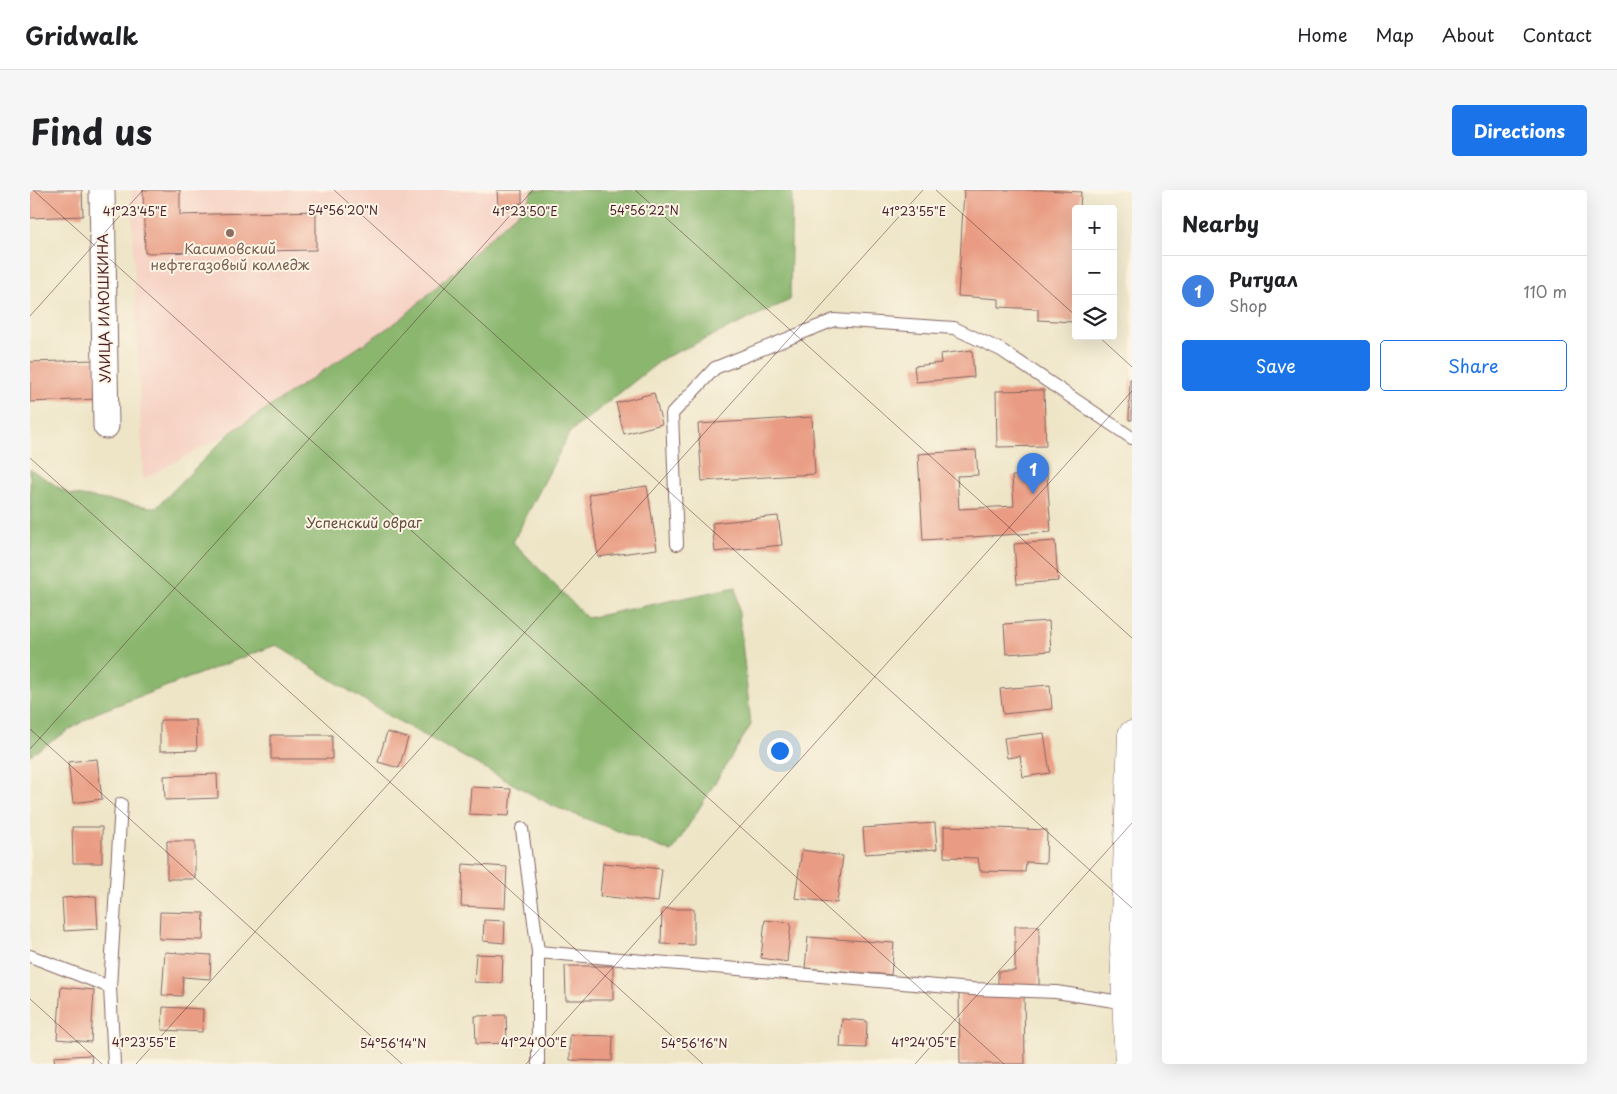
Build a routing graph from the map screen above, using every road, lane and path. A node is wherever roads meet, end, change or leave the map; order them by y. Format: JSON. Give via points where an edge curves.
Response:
{"nodes":[{"id":1,"x":102,"y":190,"type":"edge"},
{"id":2,"x":106,"y":426,"type":"dead end"},
{"id":3,"x":1132,"y":438,"type":"edge"},
{"id":4,"x":677,"y":544,"type":"dead end"},
{"id":5,"x":1132,"y":739,"type":"edge"},
{"id":6,"x":121,"y":804,"type":"dead end"},
{"id":7,"x":522,"y":830,"type":"dead end"},
{"id":8,"x":1128,"y":949,"type":"edge"},
{"id":9,"x":538,"y":952,"type":"junction"},
{"id":10,"x":30,"y":956,"type":"edge"},
{"id":11,"x":110,"y":987,"type":"junction"},
{"id":12,"x":1127,"y":1003,"type":"junction"},
{"id":13,"x":1130,"y":1057,"type":"edge"},
{"id":14,"x":114,"y":1064,"type":"edge"},
{"id":15,"x":538,"y":1064,"type":"edge"}],
"edges":[{"from":1,"to":2,"type":"street","name":"УЛИЦА ИЛЮШКИНА"},
{"from":3,"to":4,"type":"lane","via":[[1001,350],[954,328],[834,320],[715,368],[672,414]]},
{"from":5,"to":8,"type":"street"},
{"from":6,"to":11,"type":"lane"},
{"from":7,"to":9,"type":"lane"},
{"from":8,"to":12,"type":"street"},
{"from":9,"to":12,"type":"lane","via":[[962,988],[1056,992]]},
{"from":9,"to":15,"type":"lane"},
{"from":10,"to":11,"type":"lane"},
{"from":11,"to":14,"type":"lane"},
{"from":12,"to":13,"type":"street"}]}
